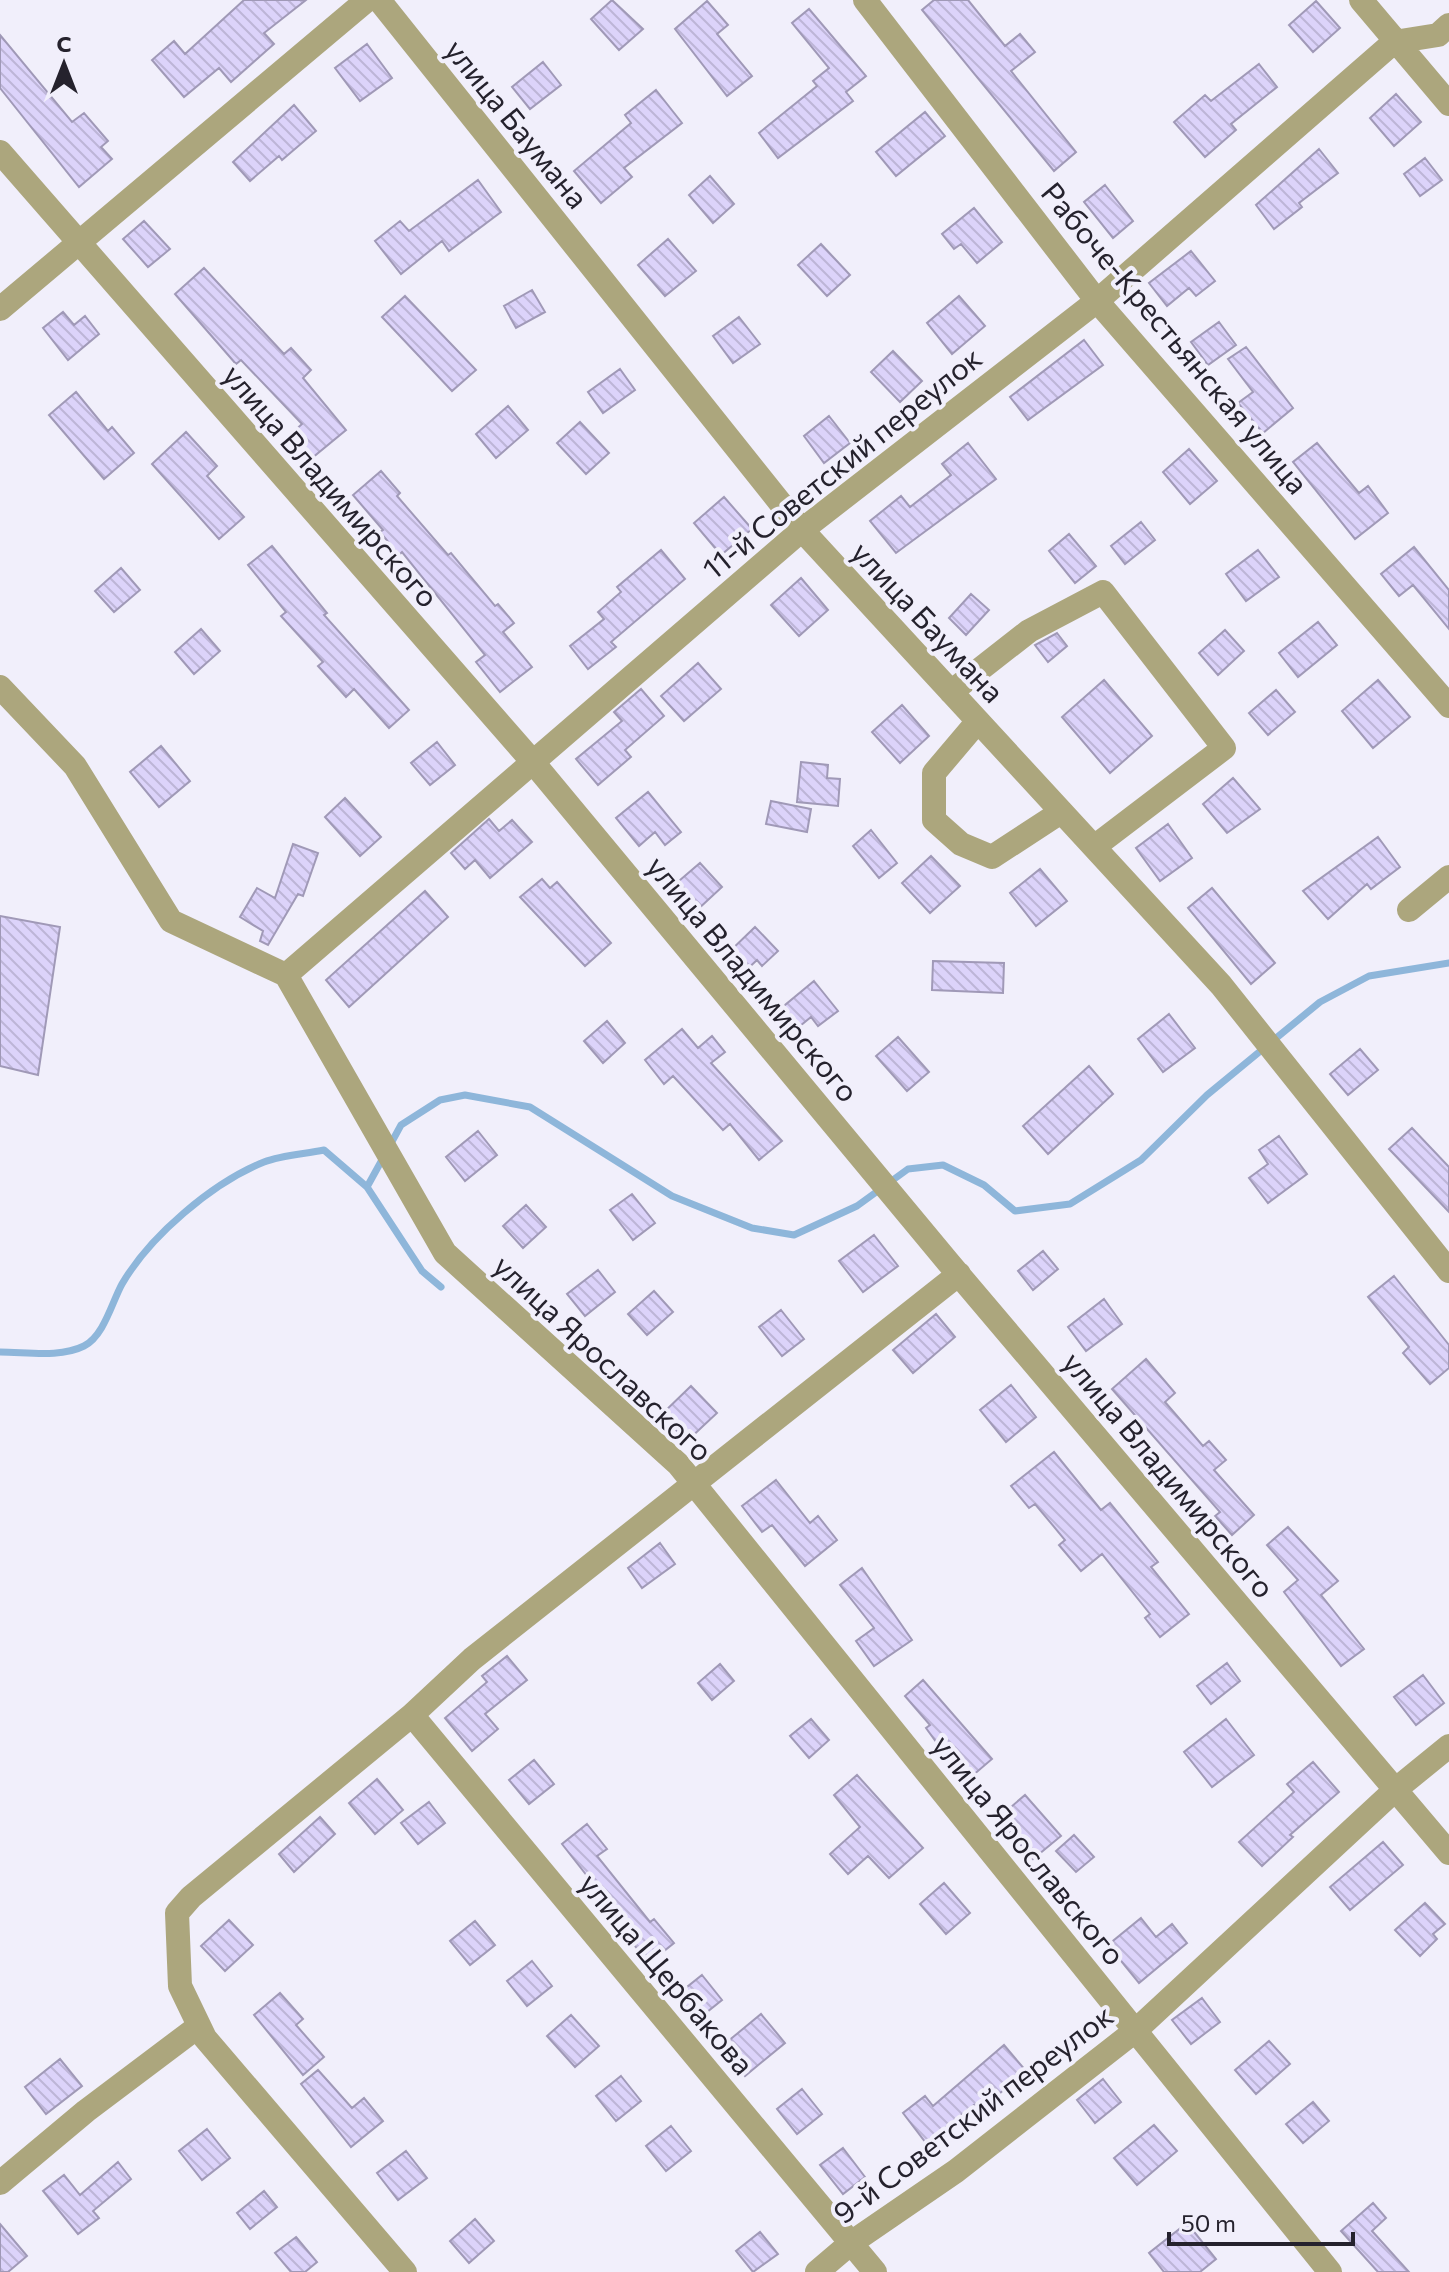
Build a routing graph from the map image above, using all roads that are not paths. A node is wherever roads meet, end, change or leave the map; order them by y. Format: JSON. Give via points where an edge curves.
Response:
{"nodes":[{"id":1,"x":367,"y":0,"type":"edge"},
{"id":2,"x":379,"y":0,"type":"edge"},
{"id":3,"x":865,"y":0,"type":"edge"},
{"id":4,"x":1361,"y":0,"type":"edge"},
{"id":5,"x":1449,"y":25,"type":"edge"},
{"id":6,"x":1394,"y":42,"type":"junction"},
{"id":7,"x":1449,"y":104,"type":"edge"},
{"id":8,"x":0,"y":152,"type":"edge"},
{"id":9,"x":79,"y":246,"type":"junction"},
{"id":10,"x":1097,"y":301,"type":"junction"},
{"id":11,"x":0,"y":309,"type":"edge"},
{"id":12,"x":802,"y":530,"type":"junction"},
{"id":13,"x":0,"y":687,"type":"edge"},
{"id":14,"x":951,"y":692,"type":"junction"},
{"id":15,"x":1449,"y":706,"type":"edge"},
{"id":16,"x":978,"y":721,"type":"junction"},
{"id":17,"x":532,"y":761,"type":"junction"},
{"id":18,"x":1061,"y":812,"type":"junction"},
{"id":19,"x":1094,"y":847,"type":"junction"},
{"id":20,"x":1449,"y":877,"type":"edge"},
{"id":21,"x":1409,"y":910,"type":"dead end"},
{"id":22,"x":286,"y":975,"type":"junction"},
{"id":23,"x":1449,"y":1271,"type":"edge"},
{"id":24,"x":959,"y":1274,"type":"junction"},
{"id":25,"x":693,"y":1482,"type":"junction"},
{"id":26,"x":412,"y":1715,"type":"junction"},
{"id":27,"x":1449,"y":1746,"type":"edge"},
{"id":28,"x":1395,"y":1790,"type":"junction"},
{"id":29,"x":1449,"y":1853,"type":"edge"},
{"id":30,"x":1135,"y":2031,"type":"junction"},
{"id":31,"x":202,"y":2032,"type":"junction"},
{"id":32,"x":0,"y":2183,"type":"edge"},
{"id":33,"x":851,"y":2243,"type":"junction"},
{"id":34,"x":405,"y":2272,"type":"edge"},
{"id":35,"x":817,"y":2272,"type":"edge"},
{"id":36,"x":875,"y":2272,"type":"edge"},
{"id":37,"x":1330,"y":2272,"type":"edge"}],
"edges":[{"from":1,"to":9,"type":"street"},
{"from":2,"to":12,"type":"street","name":"улица Баумана"},
{"from":3,"to":10,"type":"street","name":"Рабоче-Крестьянская улица"},
{"from":4,"to":6,"type":"street"},
{"from":5,"to":6,"type":"street","via":[[1438,35]]},
{"from":6,"to":7,"type":"street"},
{"from":6,"to":10,"type":"street","name":"11-й Советский переулок"},
{"from":8,"to":9,"type":"street","name":"улица Владимирского"},
{"from":9,"to":11,"type":"street"},
{"from":9,"to":17,"type":"street","name":"улица Владимирского"},
{"from":10,"to":12,"type":"street","name":"11-й Советский переулок"},
{"from":10,"to":15,"type":"street","name":"Рабоче-Крестьянская улица"},
{"from":12,"to":14,"type":"street","name":"улица Баумана"},
{"from":12,"to":17,"type":"street","name":"11-й Советский переулок"},
{"from":13,"to":22,"type":"street","via":[[75,766],[171,921]]},
{"from":14,"to":16,"type":"street","name":"улица Баумана"},
{"from":14,"to":19,"type":"street","via":[[1029,631],[1103,592],[1224,748]]},
{"from":16,"to":18,"type":"street","name":"улица Баумана"},
{"from":16,"to":18,"type":"street","via":[[934,773],[934,820],[961,844],[992,857]]},
{"from":17,"to":22,"type":"street","name":"11-й Советский переулок"},
{"from":17,"to":24,"type":"street","name":"улица Владимирского"},
{"from":18,"to":19,"type":"street","name":"улица Баумана"},
{"from":19,"to":23,"type":"street","name":"улица Баумана","via":[[1221,985]]},
{"from":20,"to":21,"type":"street"},
{"from":22,"to":25,"type":"street","name":"улица Ярославского","via":[[445,1253]]},
{"from":24,"to":25,"type":"street"},
{"from":24,"to":28,"type":"street","name":"улица Владимирского"},
{"from":25,"to":26,"type":"street","via":[[472,1659]]},
{"from":25,"to":30,"type":"street","name":"улица Ярославского"},
{"from":26,"to":31,"type":"street","via":[[177,1913],[180,1986]]},
{"from":26,"to":33,"type":"street","name":"улица Щербакова"},
{"from":27,"to":28,"type":"street","name":"9-й Советский переулок"},
{"from":28,"to":29,"type":"street","name":"улица Владимирского"},
{"from":28,"to":30,"type":"street","name":"9-й Советский переулок"},
{"from":30,"to":33,"type":"street","name":"9-й Советский переулок","via":[[956,2171]]},
{"from":30,"to":37,"type":"street","name":"улица Ярославского"},
{"from":31,"to":32,"type":"street","via":[[86,2111]]},
{"from":31,"to":34,"type":"street"},
{"from":33,"to":35,"type":"street","name":"9-й Советский переулок"},
{"from":33,"to":36,"type":"street","name":"улица Щербакова"}]}
